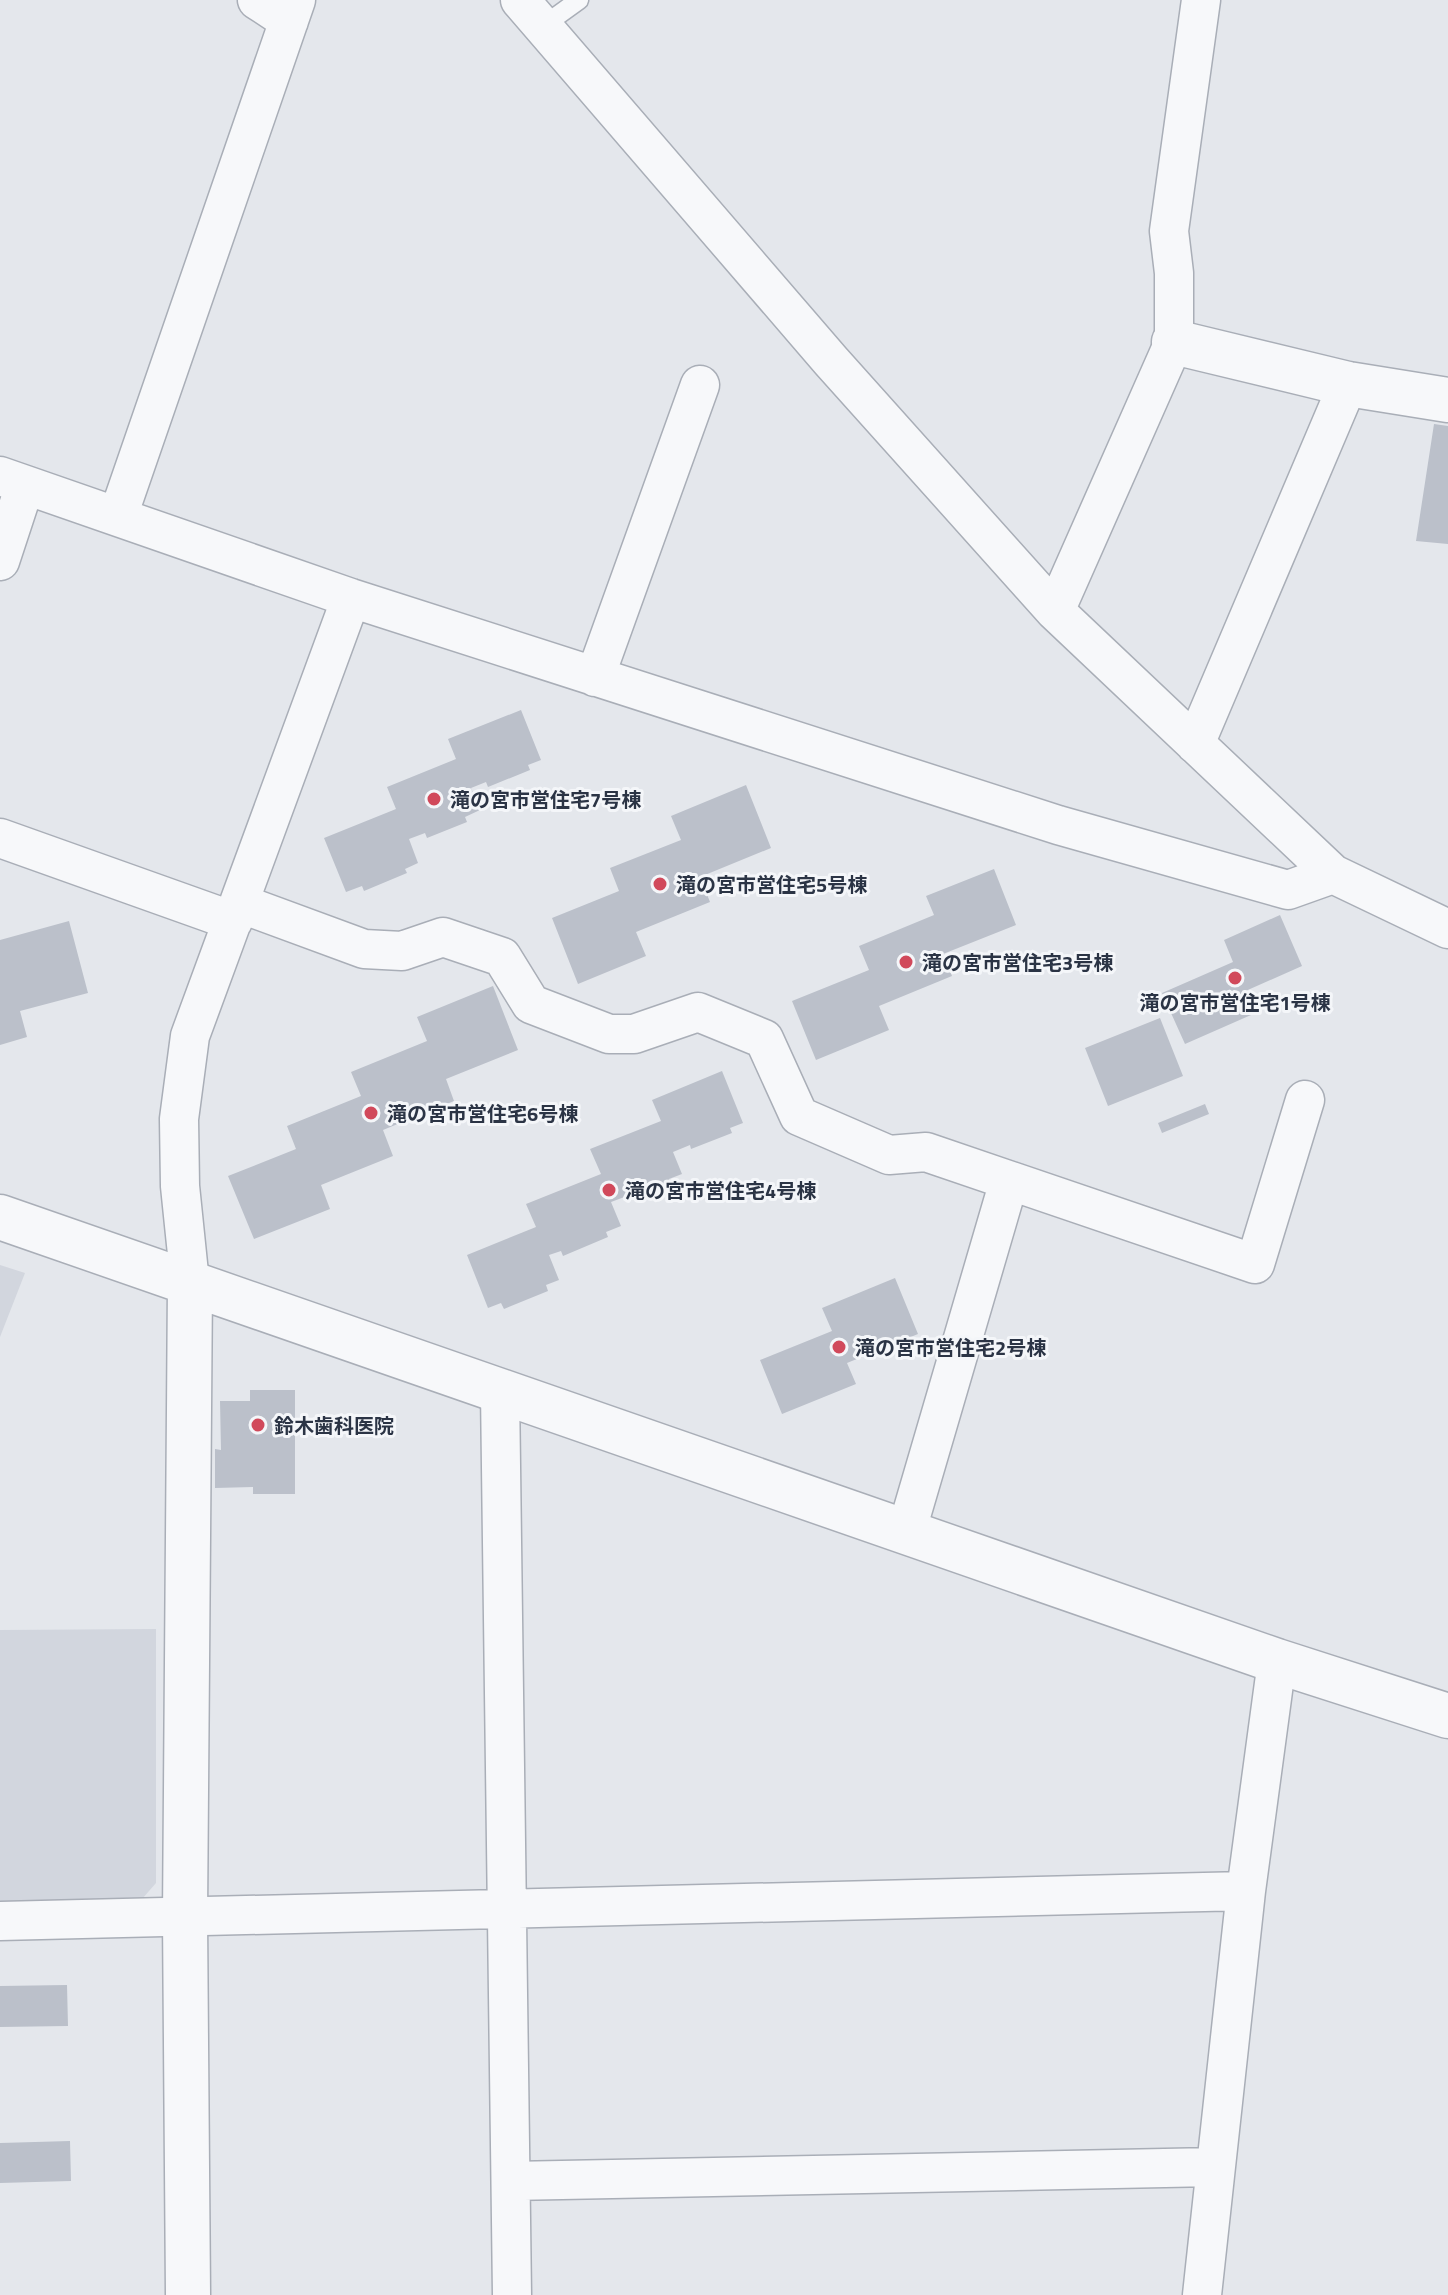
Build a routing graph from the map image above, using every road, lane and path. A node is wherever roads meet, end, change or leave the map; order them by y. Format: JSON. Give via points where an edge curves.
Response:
{"nodes":[{"id":1,"x":257,"y":0,"type":"edge"},
{"id":2,"x":579,"y":0,"type":"edge"},
{"id":3,"x":1201,"y":0,"type":"edge"},
{"id":4,"x":293,"y":10,"type":"edge"},
{"id":5,"x":532,"y":13,"type":"edge"},
{"id":6,"x":1174,"y":342,"type":"junction"},
{"id":7,"x":1348,"y":384,"type":"junction"},
{"id":8,"x":700,"y":385,"type":"dead end"},
{"id":9,"x":1448,"y":400,"type":"edge"},
{"id":10,"x":13,"y":480,"type":"edge"},
{"id":11,"x":118,"y":516,"type":"junction"},
{"id":12,"x":0,"y":561,"type":"edge"},
{"id":13,"x":351,"y":598,"type":"junction"},
{"id":14,"x":1055,"y":611,"type":"junction"},
{"id":15,"x":595,"y":677,"type":"junction"},
{"id":16,"x":1195,"y":744,"type":"junction"},
{"id":17,"x":0,"y":838,"type":"edge"},
{"id":18,"x":1333,"y":874,"type":"junction"},
{"id":19,"x":236,"y":912,"type":"junction"},
{"id":20,"x":1448,"y":929,"type":"edge"},
{"id":21,"x":1305,"y":1100,"type":"dead end"},
{"id":22,"x":1009,"y":1181,"type":"junction"},
{"id":23,"x":0,"y":1217,"type":"edge"},
{"id":24,"x":190,"y":1283,"type":"junction"},
{"id":25,"x":500,"y":1391,"type":"junction"},
{"id":26,"x":906,"y":1533,"type":"junction"},
{"id":27,"x":1277,"y":1661,"type":"junction"},
{"id":28,"x":1448,"y":1716,"type":"edge"},
{"id":29,"x":1246,"y":1891,"type":"junction"},
{"id":30,"x":507,"y":1908,"type":"junction"},
{"id":31,"x":185,"y":1917,"type":"junction"},
{"id":32,"x":0,"y":1921,"type":"edge"},
{"id":33,"x":1214,"y":2167,"type":"junction"},
{"id":34,"x":511,"y":2181,"type":"junction"},
{"id":35,"x":188,"y":2295,"type":"edge"},
{"id":36,"x":512,"y":2295,"type":"edge"},
{"id":37,"x":1202,"y":2295,"type":"edge"}],
"edges":[{"from":1,"to":4,"type":"street"},
{"from":2,"to":5,"type":"lane"},
{"from":3,"to":6,"type":"street","via":[[1169,231]]},
{"from":4,"to":11,"type":"street"},
{"from":5,"to":14,"type":"street","via":[[831,361]]},
{"from":6,"to":7,"type":"street"},
{"from":6,"to":14,"type":"street"},
{"from":7,"to":9,"type":"street"},
{"from":7,"to":16,"type":"street"},
{"from":8,"to":15,"type":"street"},
{"from":10,"to":11,"type":"street"},
{"from":10,"to":12,"type":"street"},
{"from":11,"to":13,"type":"street"},
{"from":13,"to":15,"type":"street"},
{"from":13,"to":19,"type":"street"},
{"from":14,"to":16,"type":"street"},
{"from":15,"to":18,"type":"street","via":[[1058,825],[1288,890]]},
{"from":16,"to":18,"type":"street"},
{"from":17,"to":19,"type":"street"},
{"from":18,"to":20,"type":"street"},
{"from":19,"to":22,"type":"street","via":[[364,949],[402,951],[443,937],[502,957],[531,1004],[609,1034],[634,1034],[698,1012],[764,1039],[799,1116],[889,1155],[926,1152]]},
{"from":19,"to":24,"type":"street","via":[[190,1036],[183,1075],[180,1186]]},
{"from":21,"to":22,"type":"street","via":[[1255,1264]]},
{"from":22,"to":26,"type":"street"},
{"from":23,"to":24,"type":"street"},
{"from":24,"to":25,"type":"street"},
{"from":24,"to":31,"type":"street"},
{"from":25,"to":26,"type":"street"},
{"from":25,"to":30,"type":"street"},
{"from":26,"to":27,"type":"street"},
{"from":27,"to":28,"type":"street"},
{"from":27,"to":29,"type":"street"},
{"from":29,"to":30,"type":"street"},
{"from":29,"to":33,"type":"street"},
{"from":30,"to":31,"type":"street"},
{"from":30,"to":34,"type":"street"},
{"from":31,"to":32,"type":"street"},
{"from":31,"to":35,"type":"street"},
{"from":33,"to":34,"type":"street"},
{"from":33,"to":37,"type":"street"},
{"from":34,"to":36,"type":"street"}]}
